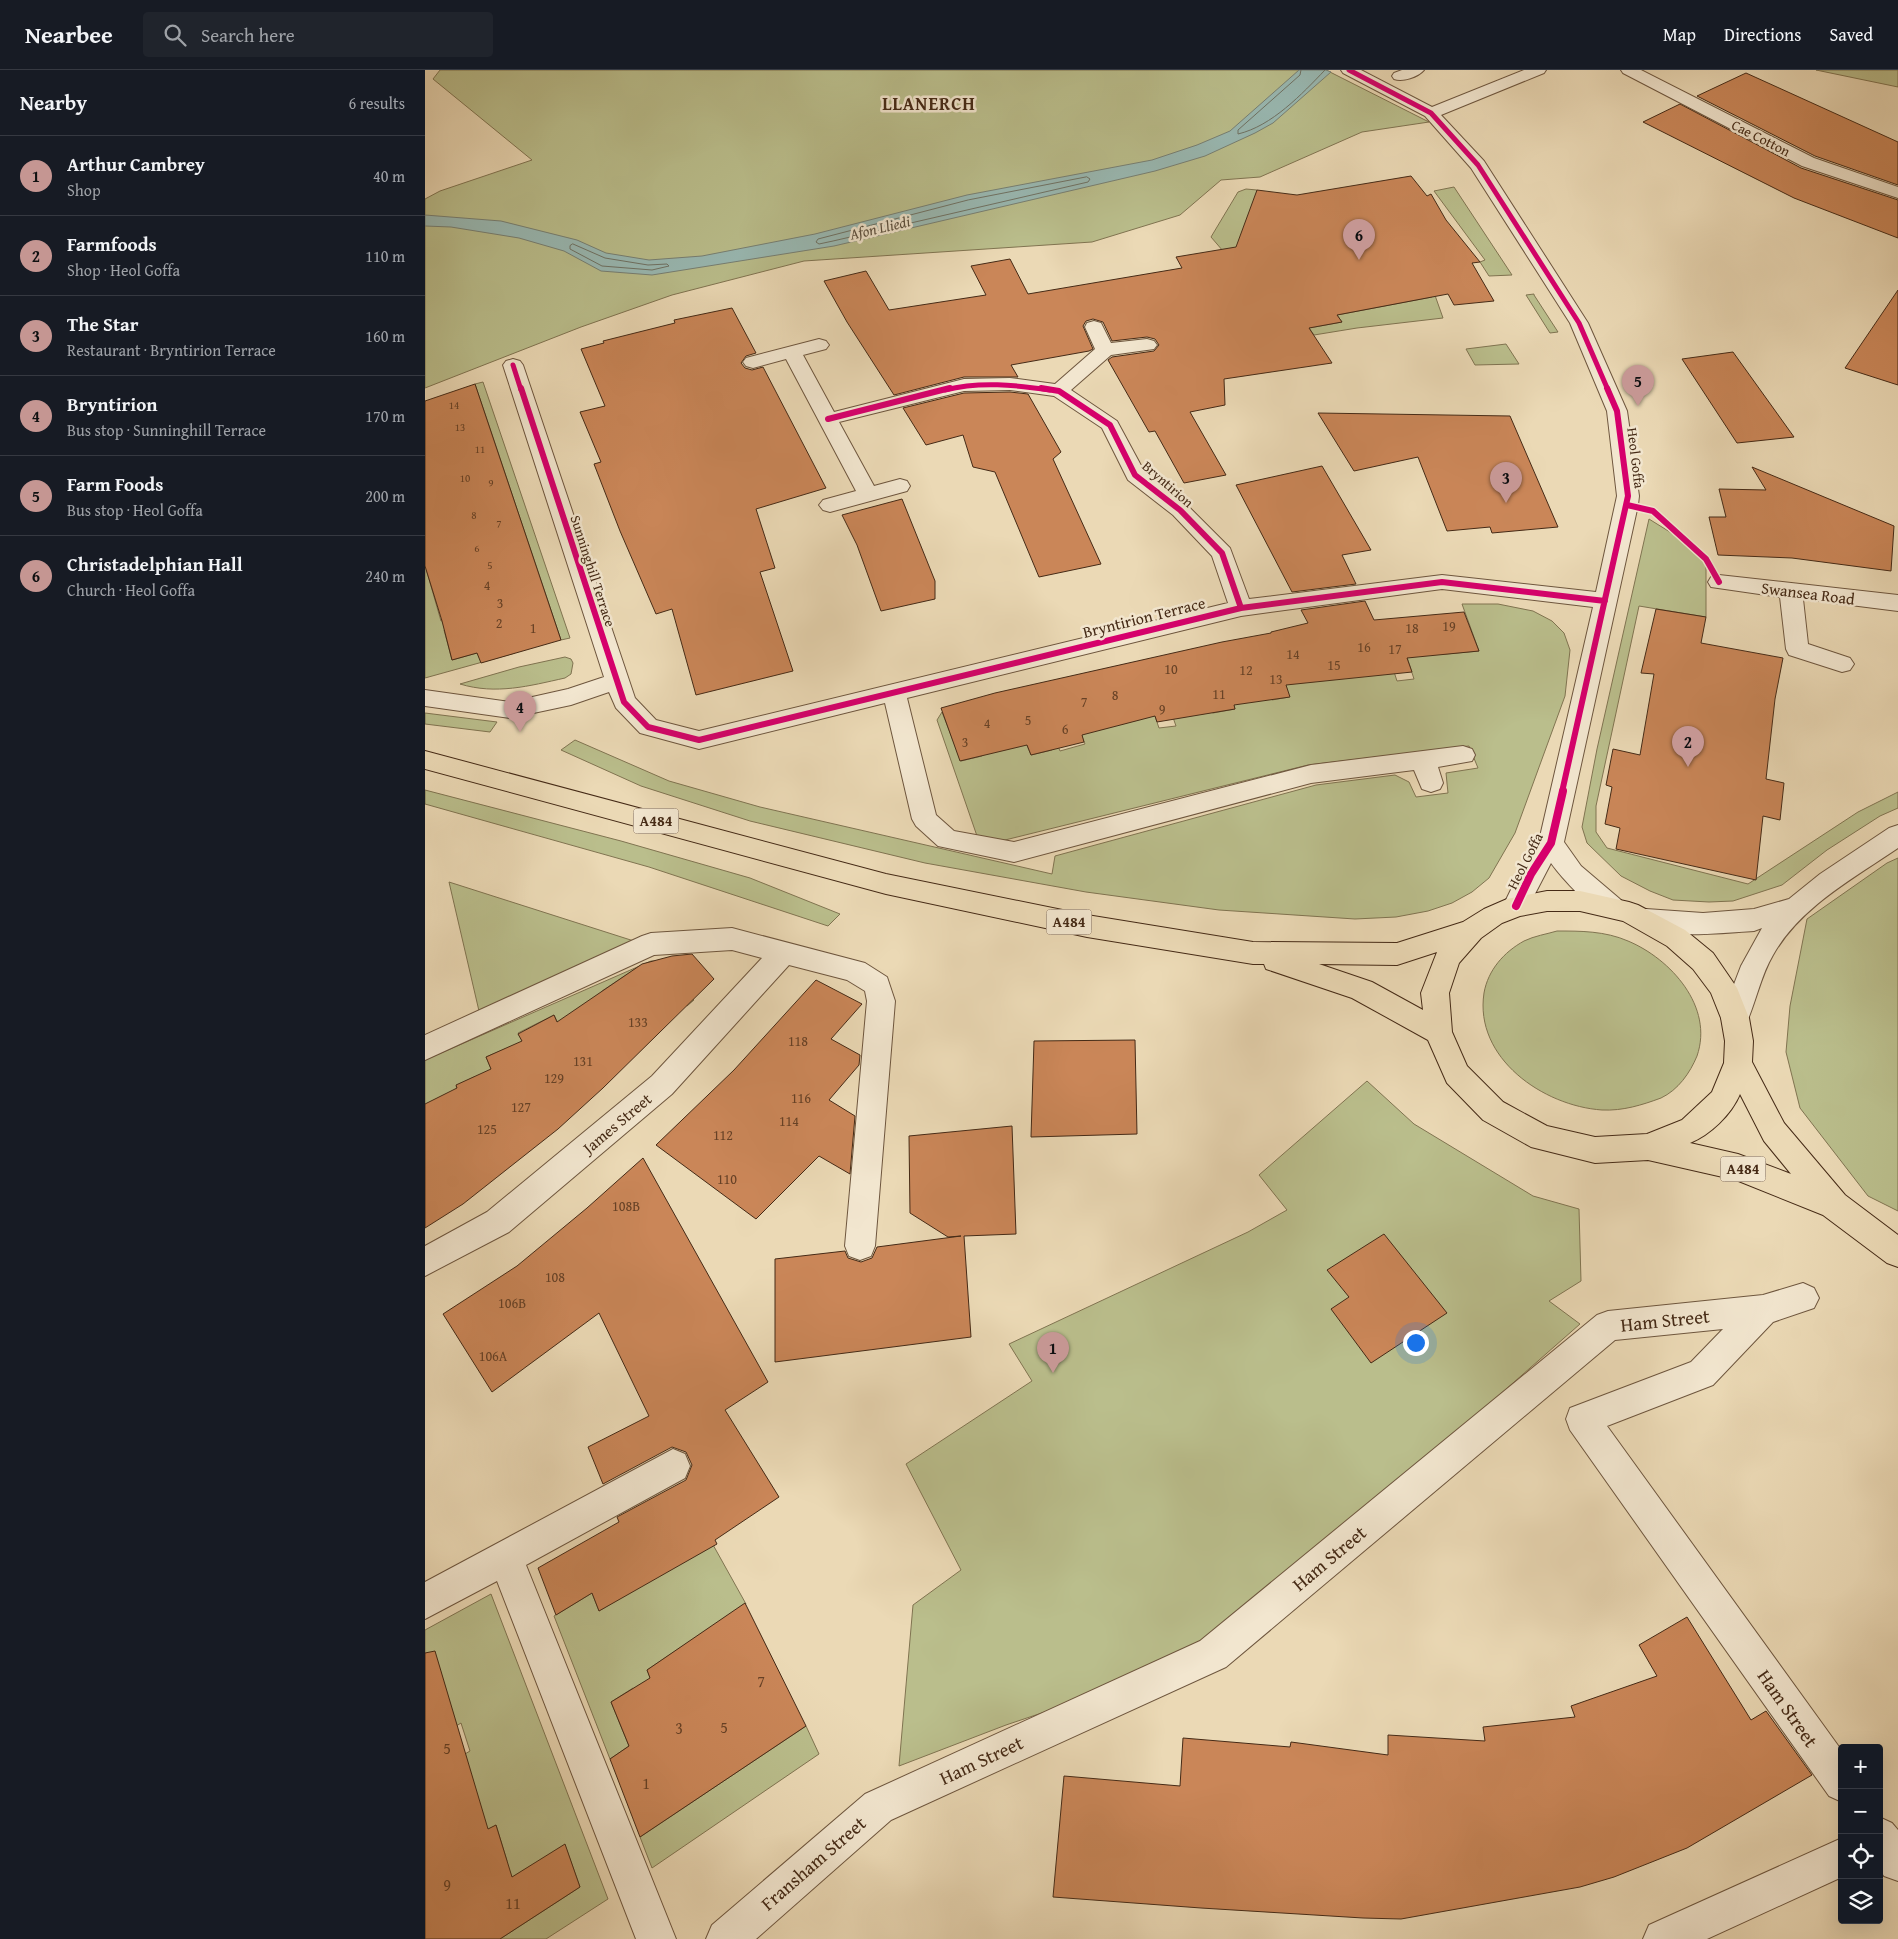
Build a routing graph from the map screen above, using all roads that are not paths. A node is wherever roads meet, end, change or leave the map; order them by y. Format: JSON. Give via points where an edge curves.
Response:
{"nodes":[{"id":1,"x":1349,"y":70,"type":"edge"},
{"id":2,"x":1416,"y":70,"type":"edge"},
{"id":3,"x":1493,"y":70,"type":"edge"},
{"id":4,"x":1537,"y":70,"type":"edge"},
{"id":5,"x":1629,"y":70,"type":"edge"},
{"id":6,"x":1399,"y":76,"type":"dead end"},
{"id":7,"x":1511,"y":80,"type":"junction"},
{"id":8,"x":1431,"y":113,"type":"junction"},
{"id":9,"x":1898,"y":193,"type":"edge"},
{"id":10,"x":1094,"y":327,"type":"dead end"},
{"id":11,"x":819,"y":345,"type":"dead end"},
{"id":12,"x":1147,"y":345,"type":"dead end"},
{"id":13,"x":1105,"y":350,"type":"junction"},
{"id":14,"x":792,"y":352,"type":"junction"},
{"id":15,"x":753,"y":362,"type":"dead end"},
{"id":16,"x":513,"y":365,"type":"dead end"},
{"id":17,"x":1059,"y":391,"type":"junction"},
{"id":18,"x":828,"y":420,"type":"junction"},
{"id":19,"x":900,"y":486,"type":"dead end"},
{"id":20,"x":868,"y":495,"type":"junction"},
{"id":21,"x":830,"y":505,"type":"dead end"},
{"id":22,"x":1432,"y":559,"type":"dead end"},
{"id":23,"x":1442,"y":582,"type":"junction"},
{"id":24,"x":1719,"y":582,"type":"dead end"},
{"id":25,"x":1791,"y":591,"type":"junction"},
{"id":26,"x":1605,"y":601,"type":"junction"},
{"id":27,"x":1898,"y":603,"type":"edge"},
{"id":28,"x":1241,"y":608,"type":"junction"},
{"id":29,"x":1843,"y":664,"type":"dead end"},
{"id":30,"x":616,"y":681,"type":"junction"},
{"id":31,"x":894,"y":692,"type":"junction"},
{"id":32,"x":425,"y":698,"type":"edge"},
{"id":33,"x":699,"y":740,"type":"joint"},
{"id":34,"x":1463,"y":755,"type":"dead end"},
{"id":35,"x":425,"y":760,"type":"edge"},
{"id":36,"x":1423,"y":760,"type":"junction"},
{"id":37,"x":1431,"y":783,"type":"dead end"},
{"id":38,"x":1898,"y":835,"type":"edge"},
{"id":39,"x":1551,"y":842,"type":"junction"},
{"id":40,"x":1516,"y":906,"type":"junction"},
{"id":41,"x":1612,"y":907,"type":"junction"},
{"id":42,"x":1793,"y":908,"type":"junction"},
{"id":43,"x":1646,"y":920,"type":"junction"},
{"id":44,"x":1472,"y":930,"type":"junction"},
{"id":45,"x":783,"y":953,"type":"junction"},
{"id":46,"x":1253,"y":953,"type":"junction"},
{"id":47,"x":1735,"y":1018,"type":"junction"},
{"id":48,"x":1438,"y":1032,"type":"junction"},
{"id":49,"x":425,"y":1048,"type":"edge"},
{"id":50,"x":1737,"y":1063,"type":"junction"},
{"id":51,"x":1648,"y":1148,"type":"junction"},
{"id":52,"x":1833,"y":1205,"type":"junction"},
{"id":53,"x":860,"y":1246,"type":"dead end"},
{"id":54,"x":1898,"y":1253,"type":"edge"},
{"id":55,"x":425,"y":1262,"type":"edge"},
{"id":56,"x":1803,"y":1298,"type":"dead end"},
{"id":57,"x":1763,"y":1310,"type":"junction"},
{"id":58,"x":673,"y":1466,"type":"dead end"},
{"id":59,"x":505,"y":1557,"type":"junction"},
{"id":60,"x":425,"y":1601,"type":"edge"},
{"id":61,"x":1838,"y":1778,"type":"edge"},
{"id":62,"x":878,"y":1807,"type":"joint"},
{"id":63,"x":1838,"y":1859,"type":"edge"},
{"id":64,"x":656,"y":1939,"type":"edge"},
{"id":65,"x":726,"y":1939,"type":"edge"},
{"id":66,"x":1663,"y":1939,"type":"edge"}],
"edges":[{"from":1,"to":8,"type":"street","name":"Heol Goffa"},
{"from":2,"to":6,"type":"street"},
{"from":3,"to":7,"type":"street"},
{"from":4,"to":7,"type":"street"},
{"from":5,"to":9,"type":"street","name":"Cae Cotton","via":[[1808,162]]},
{"from":7,"to":8,"type":"street"},
{"from":8,"to":26,"type":"street","name":"Heol Goffa","via":[[1478,164],[1579,323],[1617,411],[1628,496]]},
{"from":10,"to":13,"type":"street"},
{"from":11,"to":14,"type":"street"},
{"from":12,"to":13,"type":"street"},
{"from":13,"to":17,"type":"street"},
{"from":14,"to":15,"type":"street"},
{"from":14,"to":18,"type":"street"},
{"from":16,"to":30,"type":"street","name":"Sunninghill Terrace"},
{"from":17,"to":18,"type":"street","name":"Bryntirion","via":[[1010,384],[964,385]]},
{"from":17,"to":28,"type":"street","name":"Bryntirion","via":[[1110,425],[1135,475],[1180,510],[1222,553]]},
{"from":18,"to":20,"type":"street"},
{"from":19,"to":20,"type":"street"},
{"from":20,"to":21,"type":"street"},
{"from":22,"to":23,"type":"street"},
{"from":23,"to":26,"type":"street","name":"Bryntirion Terrace"},
{"from":23,"to":28,"type":"street","name":"Bryntirion Terrace"},
{"from":24,"to":25,"type":"street","name":"Swansea Road"},
{"from":25,"to":27,"type":"street","name":"Swansea Road"},
{"from":25,"to":29,"type":"street","via":[[1797,649]]},
{"from":26,"to":39,"type":"street","name":"Heol Goffa"},
{"from":28,"to":31,"type":"street","name":"Bryntirion Terrace"},
{"from":30,"to":32,"type":"street","via":[[571,697],[510,710]]},
{"from":30,"to":33,"type":"street","name":"Sunninghill Terrace","via":[[625,702],[648,727]]},
{"from":31,"to":33,"type":"street","name":"Bryntirion Terrace"},
{"from":31,"to":36,"type":"street","via":[[925,819],[947,839],[1014,852],[1311,774]]},
{"from":34,"to":36,"type":"street"},
{"from":35,"to":46,"type":"main road","number":"A484","via":[[886,884],[1087,926]]},
{"from":36,"to":37,"type":"street"},
{"from":38,"to":42,"type":"street"},
{"from":39,"to":40,"type":"street","name":"Heol Goffa"},
{"from":39,"to":41,"type":"street","name":"Heol Goffa","via":[[1572,873]]},
{"from":40,"to":41,"type":"main road","via":[[1547,901],[1579,901]]},
{"from":40,"to":44,"type":"main road"},
{"from":41,"to":43,"type":"main road"},
{"from":42,"to":43,"type":"street","via":[[1754,920],[1703,924]]},
{"from":42,"to":47,"type":"street","via":[[1760,954]]},
{"from":43,"to":47,"type":"main road","via":[[1676,938],[1703,961],[1723,988]]},
{"from":44,"to":46,"type":"main road","number":"A484","via":[[1397,954]]},
{"from":44,"to":48,"type":"main road","via":[[1447,958],[1435,993]]},
{"from":45,"to":49,"type":"street","via":[[732,939],[651,944]]},
{"from":45,"to":53,"type":"street","via":[[855,970],[877,985],[881,1001]]},
{"from":45,"to":55,"type":"street","name":"James Street","via":[[662,1086],[498,1222]]},
{"from":46,"to":48,"type":"main road","number":"A484","via":[[1361,990]]},
{"from":47,"to":50,"type":"main road","via":[[1739,1041]]},
{"from":48,"to":51,"type":"main road","via":[[1457,1074],[1487,1105],[1541,1138],[1595,1150]]},
{"from":50,"to":51,"type":"main road","via":[[1723,1100],[1692,1129]]},
{"from":50,"to":52,"type":"main road","number":"A484","via":[[1774,1132]]},
{"from":51,"to":52,"type":"main road","number":"A484","via":[[1738,1167]]},
{"from":52,"to":54,"type":"main road","number":"A484"},
{"from":56,"to":57,"type":"street","name":"Ham Street"},
{"from":57,"to":61,"type":"street","name":"Ham Street","via":[[1702,1374],[1582,1418]]},
{"from":57,"to":62,"type":"street","name":"Ham Street","via":[[1608,1326],[1213,1654]]},
{"from":58,"to":59,"type":"street"},
{"from":59,"to":60,"type":"street"},
{"from":59,"to":64,"type":"street"},
{"from":62,"to":65,"type":"street","name":"Fransham Street"},
{"from":63,"to":66,"type":"street"}]}
